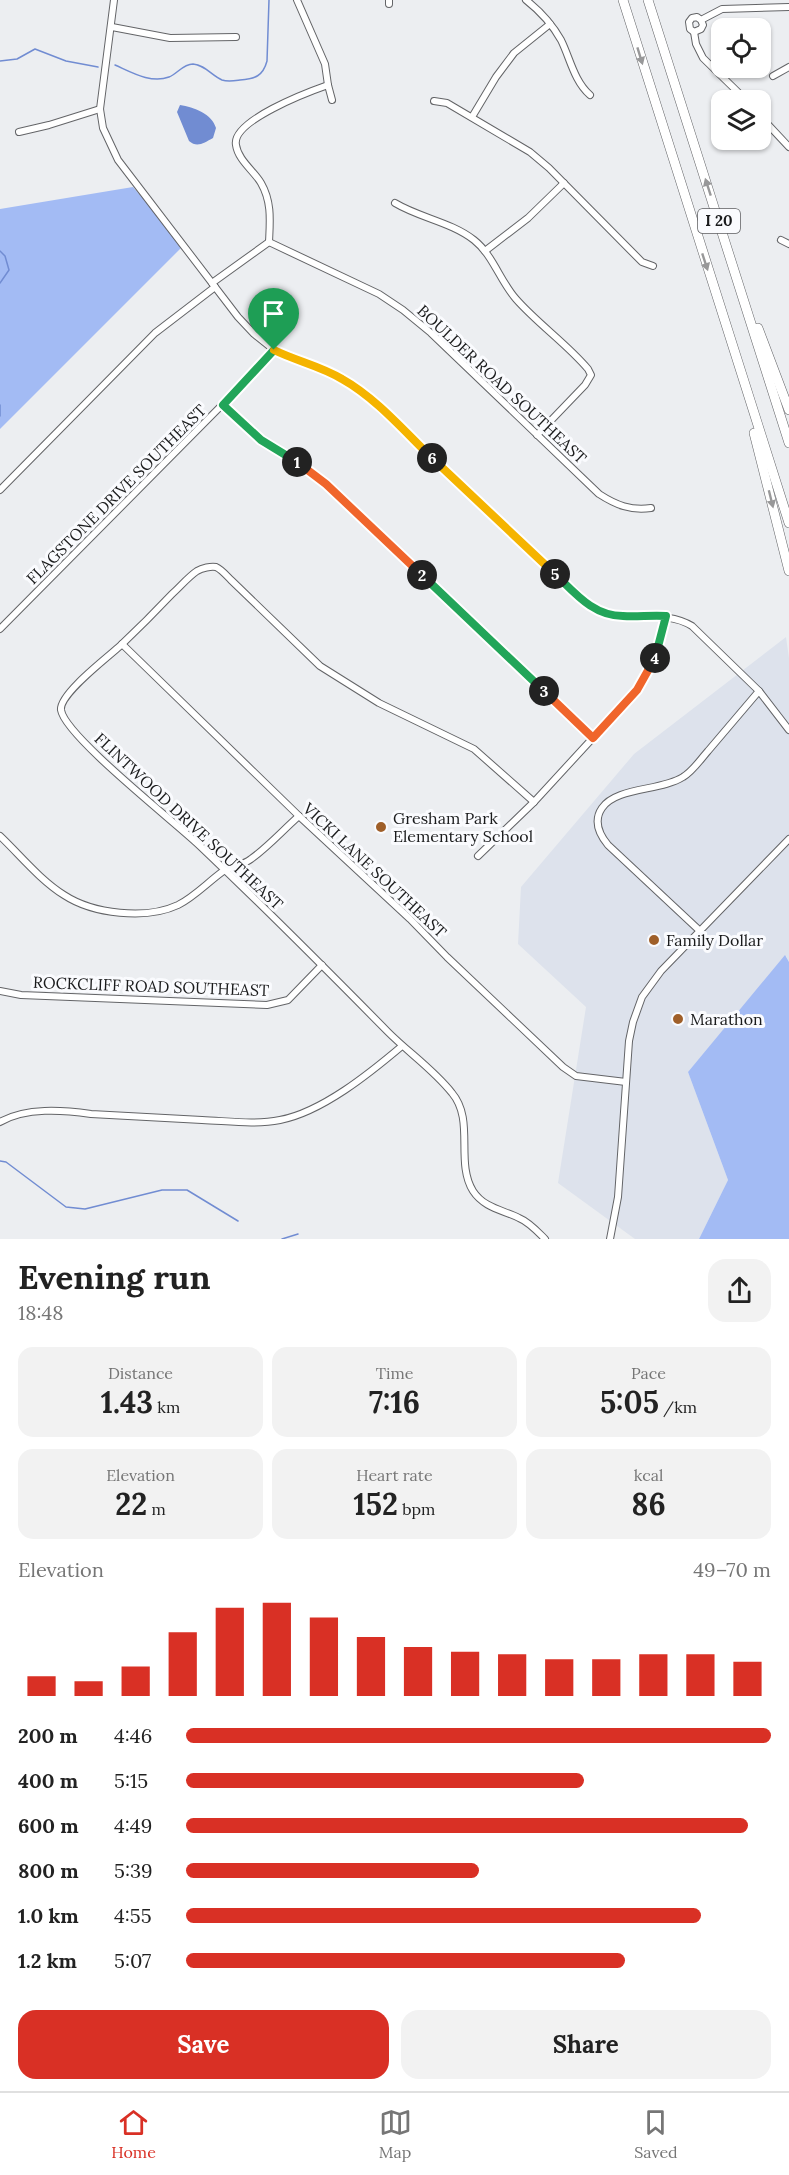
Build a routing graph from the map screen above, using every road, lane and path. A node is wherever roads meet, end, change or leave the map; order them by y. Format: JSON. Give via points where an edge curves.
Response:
{"nodes":[{"id":1,"x":114,"y":0,"type":"edge"},
{"id":2,"x":297,"y":0,"type":"edge"},
{"id":3,"x":526,"y":0,"type":"edge"},
{"id":4,"x":623,"y":0,"type":"edge"},
{"id":5,"x":648,"y":0,"type":"edge"},
{"id":6,"x":789,"y":7,"type":"edge"},
{"id":7,"x":701,"y":20,"type":"junction"},
{"id":8,"x":550,"y":24,"type":"junction"},
{"id":9,"x":112,"y":27,"type":"junction"},
{"id":10,"x":694,"y":32,"type":"junction"},
{"id":11,"x":236,"y":38,"type":"dead end"},
{"id":12,"x":789,"y":68,"type":"edge"},
{"id":13,"x":773,"y":76,"type":"dead end"},
{"id":14,"x":328,"y":85,"type":"junction"},
{"id":15,"x":736,"y":90,"type":"edge"},
{"id":16,"x":590,"y":95,"type":"dead end"},
{"id":17,"x":332,"y":100,"type":"dead end"},
{"id":18,"x":434,"y":101,"type":"dead end"},
{"id":19,"x":100,"y":109,"type":"junction"},
{"id":20,"x":472,"y":117,"type":"junction"},
{"id":21,"x":771,"y":128,"type":"edge"},
{"id":22,"x":19,"y":132,"type":"dead end"},
{"id":23,"x":789,"y":147,"type":"edge"},
{"id":24,"x":564,"y":183,"type":"junction"},
{"id":25,"x":395,"y":203,"type":"dead end"},
{"id":26,"x":781,"y":240,"type":"dead end"},
{"id":27,"x":270,"y":242,"type":"junction"},
{"id":28,"x":789,"y":244,"type":"edge"},
{"id":29,"x":485,"y":251,"type":"junction"},
{"id":30,"x":653,"y":266,"type":"dead end"},
{"id":31,"x":735,"y":271,"type":"junction"},
{"id":32,"x":214,"y":285,"type":"junction"},
{"id":33,"x":731,"y":341,"type":"junction"},
{"id":34,"x":274,"y":350,"type":"junction"},
{"id":35,"x":223,"y":405,"type":"junction"},
{"id":36,"x":789,"y":410,"type":"edge"},
{"id":37,"x":537,"y":435,"type":"junction"},
{"id":38,"x":789,"y":443,"type":"edge"},
{"id":39,"x":0,"y":490,"type":"edge"},
{"id":40,"x":651,"y":508,"type":"dead end"},
{"id":41,"x":789,"y":523,"type":"edge"},
{"id":42,"x":789,"y":571,"type":"edge"},
{"id":43,"x":666,"y":616,"type":"junction"},
{"id":44,"x":0,"y":629,"type":"edge"},
{"id":45,"x":122,"y":645,"type":"junction"},
{"id":46,"x":759,"y":691,"type":"junction"},
{"id":47,"x":789,"y":730,"type":"edge"},
{"id":48,"x":593,"y":738,"type":"junction"},
{"id":49,"x":534,"y":802,"type":"junction"},
{"id":50,"x":299,"y":816,"type":"junction"},
{"id":51,"x":0,"y":836,"type":"edge"},
{"id":52,"x":789,"y":839,"type":"edge"},
{"id":53,"x":478,"y":856,"type":"dead end"},
{"id":54,"x":226,"y":870,"type":"junction"},
{"id":55,"x":700,"y":931,"type":"junction"},
{"id":56,"x":322,"y":965,"type":"junction"},
{"id":57,"x":0,"y":991,"type":"edge"},
{"id":58,"x":402,"y":1046,"type":"junction"},
{"id":59,"x":626,"y":1082,"type":"junction"},
{"id":60,"x":0,"y":1122,"type":"edge"},
{"id":61,"x":546,"y":1239,"type":"edge"},
{"id":62,"x":609,"y":1239,"type":"edge"}],
"edges":[{"from":1,"to":9,"type":"street"},
{"from":2,"to":14,"type":"street","via":[[325,64]]},
{"from":3,"to":8,"type":"street"},
{"from":4,"to":33,"type":"highway","number":"I 20","one_way":true},
{"from":31,"to":5,"type":"highway","number":"I 20","one_way":true},
{"from":6,"to":7,"type":"street","via":[[722,9]]},
{"from":7,"to":10,"type":"street","via":[[702,28]]},
{"from":7,"to":10,"type":"street","via":[[694,17],[689,22]]},
{"from":8,"to":16,"type":"street","via":[[581,87]]},
{"from":8,"to":20,"type":"street","via":[[509,59]]},
{"from":9,"to":11,"type":"street","via":[[170,38]]},
{"from":9,"to":19,"type":"street"},
{"from":10,"to":15,"type":"street","via":[[703,58]]},
{"from":12,"to":13,"type":"street"},
{"from":14,"to":17,"type":"street"},
{"from":14,"to":27,"type":"street","via":[[248,123],[236,140],[240,155],[268,198]]},
{"from":18,"to":20,"type":"street","via":[[447,103]]},
{"from":19,"to":22,"type":"street"},
{"from":19,"to":32,"type":"street","via":[[106,136],[118,160]]},
{"from":20,"to":24,"type":"street","via":[[530,152]]},
{"from":21,"to":23,"type":"street"},
{"from":24,"to":29,"type":"street","via":[[528,218]]},
{"from":24,"to":30,"type":"street","via":[[642,262]]},
{"from":25,"to":29,"type":"street","via":[[410,213],[461,231]]},
{"from":26,"to":28,"type":"street"},
{"from":27,"to":32,"type":"street"},
{"from":27,"to":37,"type":"street","name":"BOULDER ROAD SOUTHEAST","via":[[379,294],[403,310]]},
{"from":29,"to":37,"type":"street","via":[[514,297],[593,375]]},
{"from":31,"to":36,"type":"highway"},
{"from":31,"to":38,"type":"highway","number":"I 20"},
{"from":32,"to":34,"type":"street","via":[[246,326]]},
{"from":32,"to":39,"type":"street","via":[[155,333]]},
{"from":33,"to":41,"type":"highway","number":"I 20"},
{"from":33,"to":42,"type":"highway","one_way":true},
{"from":34,"to":35,"type":"street","name":"FLAGSTONE DRIVE SOUTHEAST"},
{"from":34,"to":43,"type":"street","via":[[332,373],[364,394],[593,608],[612,615]]},
{"from":35,"to":44,"type":"street","name":"FLAGSTONE DRIVE SOUTHEAST"},
{"from":35,"to":48,"type":"street","via":[[261,440],[326,484]]},
{"from":37,"to":40,"type":"street","name":"BOULDER ROAD SOUTHEAST","via":[[609,500],[637,510]]},
{"from":43,"to":46,"type":"street","via":[[697,631]]},
{"from":43,"to":48,"type":"street","via":[[658,649],[643,681]]},
{"from":45,"to":49,"type":"street","name":"FLINTWOOD DRIVE SOUTHEAST","via":[[188,578],[205,568],[216,567],[320,666],[371,699],[474,749]]},
{"from":45,"to":50,"type":"street","name":"VICKI LANE SOUTHEAST"},
{"from":45,"to":54,"type":"street","name":"FLINTWOOD DRIVE SOUTHEAST","via":[[84,677],[62,702],[61,710],[100,759]]},
{"from":46,"to":47,"type":"street"},
{"from":46,"to":55,"type":"street","via":[[689,773],[666,785],[610,800],[598,817],[600,836],[608,845]]},
{"from":48,"to":49,"type":"street"},
{"from":49,"to":53,"type":"street"},
{"from":50,"to":54,"type":"street","via":[[252,859]]},
{"from":50,"to":59,"type":"street","name":"VICKI LANE SOUTHEAST","via":[[563,1067],[576,1076]]},
{"from":51,"to":54,"type":"street","via":[[55,889],[101,910],[144,914],[169,909],[192,897]]},
{"from":52,"to":55,"type":"street"},
{"from":54,"to":56,"type":"street","name":"FLINTWOOD DRIVE SOUTHEAST"},
{"from":55,"to":59,"type":"street","via":[[661,971],[642,998],[631,1029]]},
{"from":56,"to":57,"type":"street","name":"ROCKCLIFF ROAD SOUTHEAST","via":[[288,1000],[267,1005]]},
{"from":56,"to":58,"type":"street","name":"FLINTWOOD DRIVE SOUTHEAST"},
{"from":58,"to":60,"type":"street","via":[[340,1093],[281,1120],[252,1122],[66,1111],[22,1114]]},
{"from":58,"to":61,"type":"street","name":"FLINTWOOD DRIVE SOUTHEAST","via":[[455,1095],[461,1108],[467,1178],[473,1191],[480,1200],[502,1213],[519,1217]]},
{"from":59,"to":62,"type":"street","via":[[618,1197]]}]}
